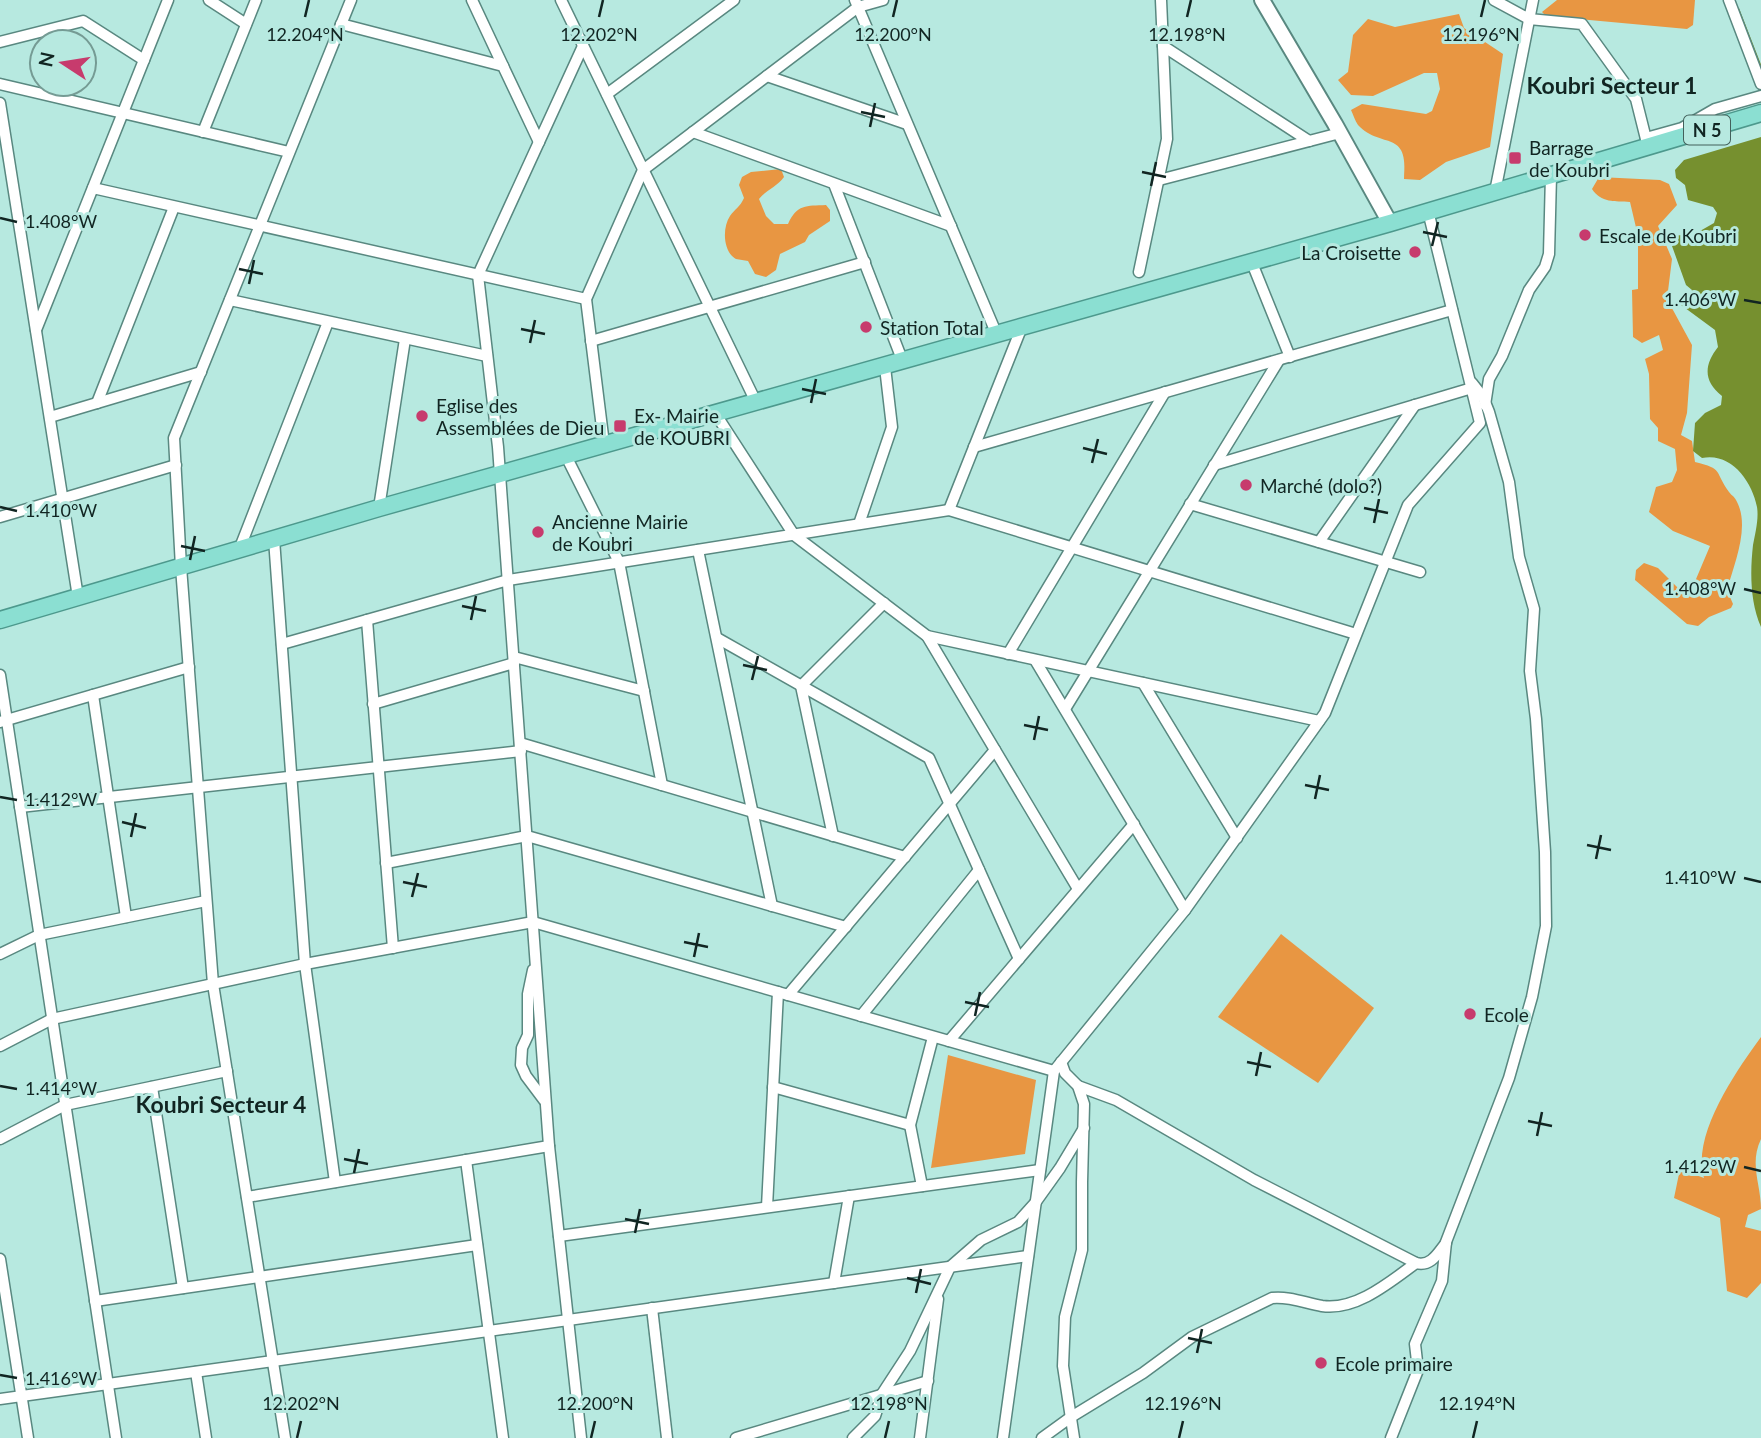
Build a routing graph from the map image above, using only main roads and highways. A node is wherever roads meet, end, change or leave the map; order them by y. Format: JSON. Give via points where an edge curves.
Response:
{"nodes":[{"id":1,"x":1262,"y":0,"type":"edge"},
{"id":2,"x":1761,"y":113,"type":"edge"},
{"id":3,"x":1390,"y":223,"type":"junction"},
{"id":4,"x":0,"y":620,"type":"edge"}],
"edges":[{"from":1,"to":3,"type":"main road"},
{"from":2,"to":3,"type":"highway","number":"N 5","via":[[1647,142]]},
{"from":3,"to":4,"type":"highway","number":"N 5","via":[[379,508]]}]}
